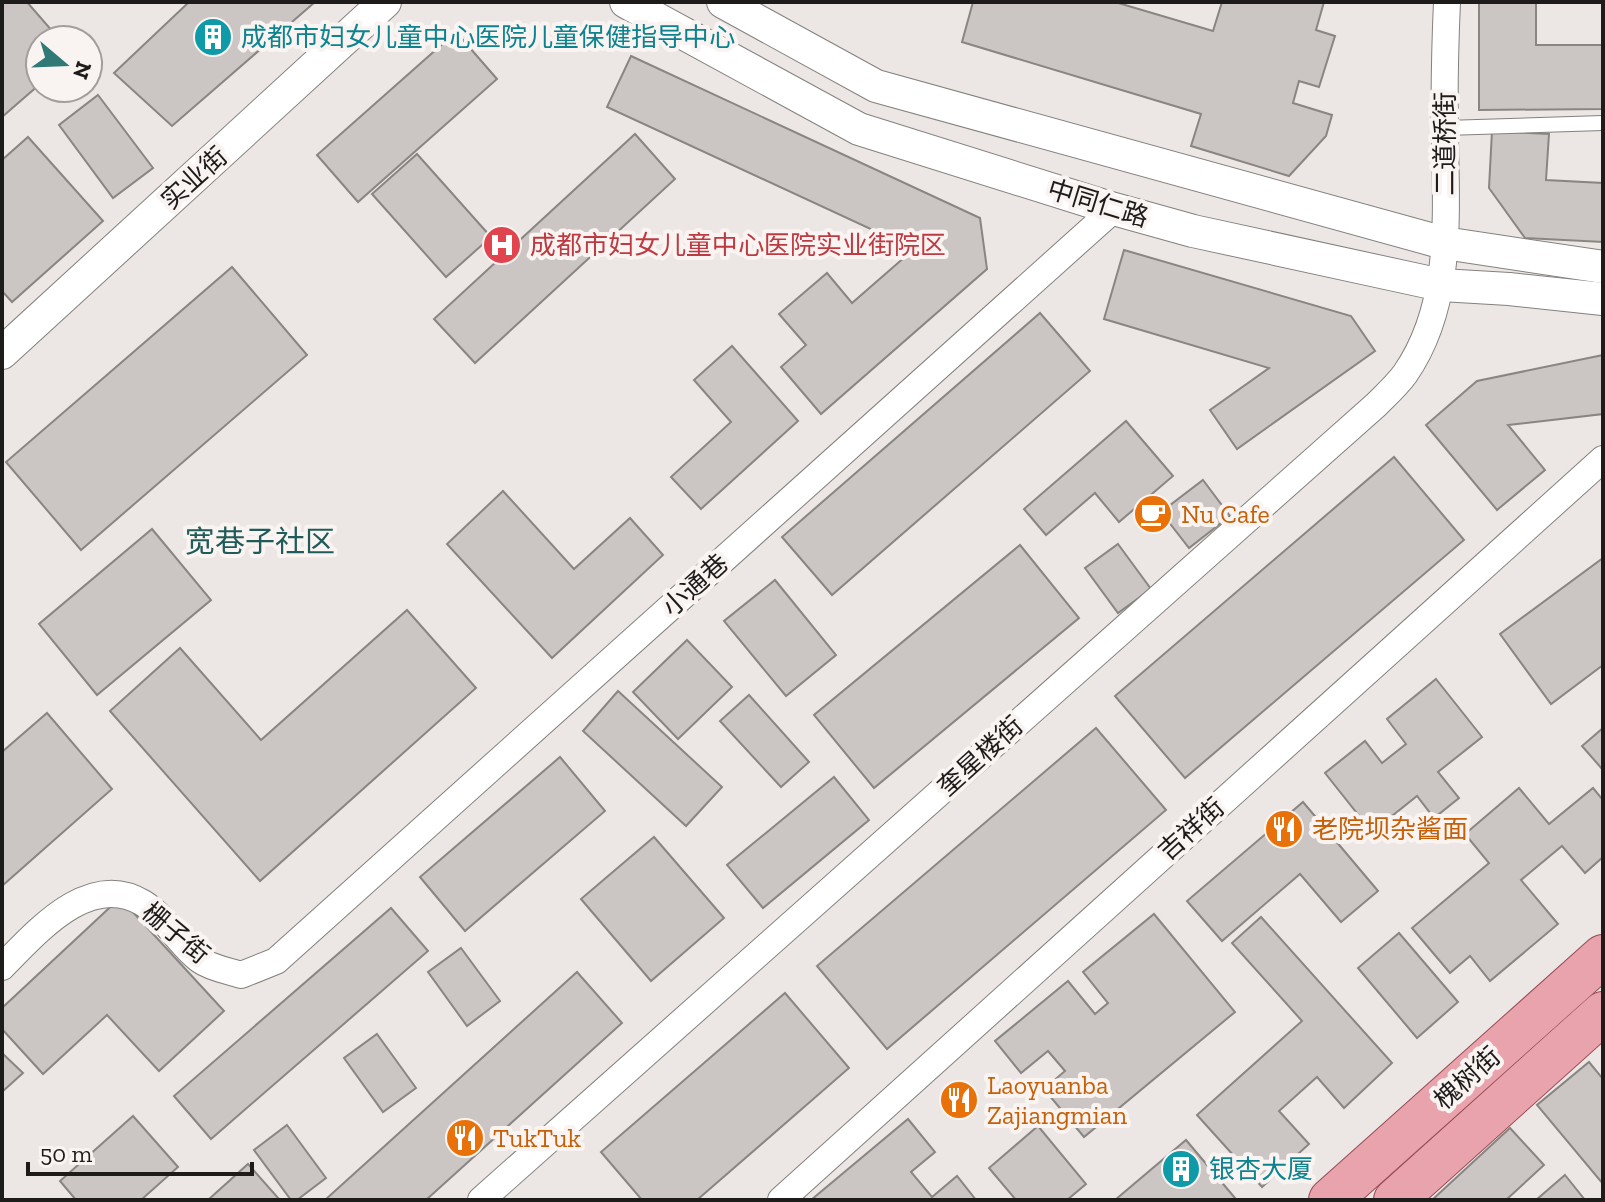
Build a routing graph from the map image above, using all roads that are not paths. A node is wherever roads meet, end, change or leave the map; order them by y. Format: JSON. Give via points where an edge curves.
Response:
{"nodes":[{"id":1,"x":385,"y":2,"type":"edge"},
{"id":2,"x":626,"y":2,"type":"edge"},
{"id":3,"x":723,"y":2,"type":"edge"},
{"id":4,"x":1447,"y":2,"type":"edge"},
{"id":5,"x":1603,"y":123,"type":"edge"},
{"id":6,"x":1445,"y":128,"type":"junction"},
{"id":7,"x":1114,"y":209,"type":"junction"},
{"id":8,"x":1444,"y":243,"type":"junction"},
{"id":9,"x":1603,"y":267,"type":"edge"},
{"id":10,"x":1441,"y":285,"type":"junction"},
{"id":11,"x":1603,"y":299,"type":"edge"},
{"id":12,"x":2,"y":353,"type":"edge"},
{"id":13,"x":1603,"y":459,"type":"edge"},
{"id":14,"x":1603,"y":956,"type":"edge"},
{"id":15,"x":276,"y":961,"type":"joint"},
{"id":16,"x":2,"y":967,"type":"edge"},
{"id":17,"x":1603,"y":1013,"type":"edge"},
{"id":18,"x":481,"y":1200,"type":"edge"},
{"id":19,"x":781,"y":1200,"type":"edge"},
{"id":20,"x":1330,"y":1200,"type":"edge"},
{"id":21,"x":1395,"y":1200,"type":"edge"}],
"edges":[{"from":1,"to":12,"type":"street","name":"实业街"},
{"from":2,"to":7,"type":"street","name":"中同仁路","via":[[859,129]]},
{"from":3,"to":8,"type":"street","via":[[876,86]]},
{"from":4,"to":6,"type":"street","name":"二道桥街"},
{"from":5,"to":6,"type":"lane"},
{"from":6,"to":8,"type":"street","name":"二道桥街"},
{"from":7,"to":10,"type":"street","name":"中同仁路"},
{"from":7,"to":15,"type":"street","name":"小通巷"},
{"from":8,"to":9,"type":"street"},
{"from":8,"to":10,"type":"street","name":"二道桥街"},
{"from":10,"to":11,"type":"street","name":"中同仁路"},
{"from":10,"to":18,"type":"street","name":"奎星楼街","via":[[1405,375],[1376,405]]},
{"from":13,"to":19,"type":"street","name":"吉祥街"},
{"from":14,"to":20,"type":"main road","name":"槐树街"},
{"from":15,"to":16,"type":"street","name":"栅子街","via":[[241,975],[201,961],[143,902],[113,894],[79,901],[59,913]]},
{"from":17,"to":21,"type":"main road","name":"槐树街"}]}
